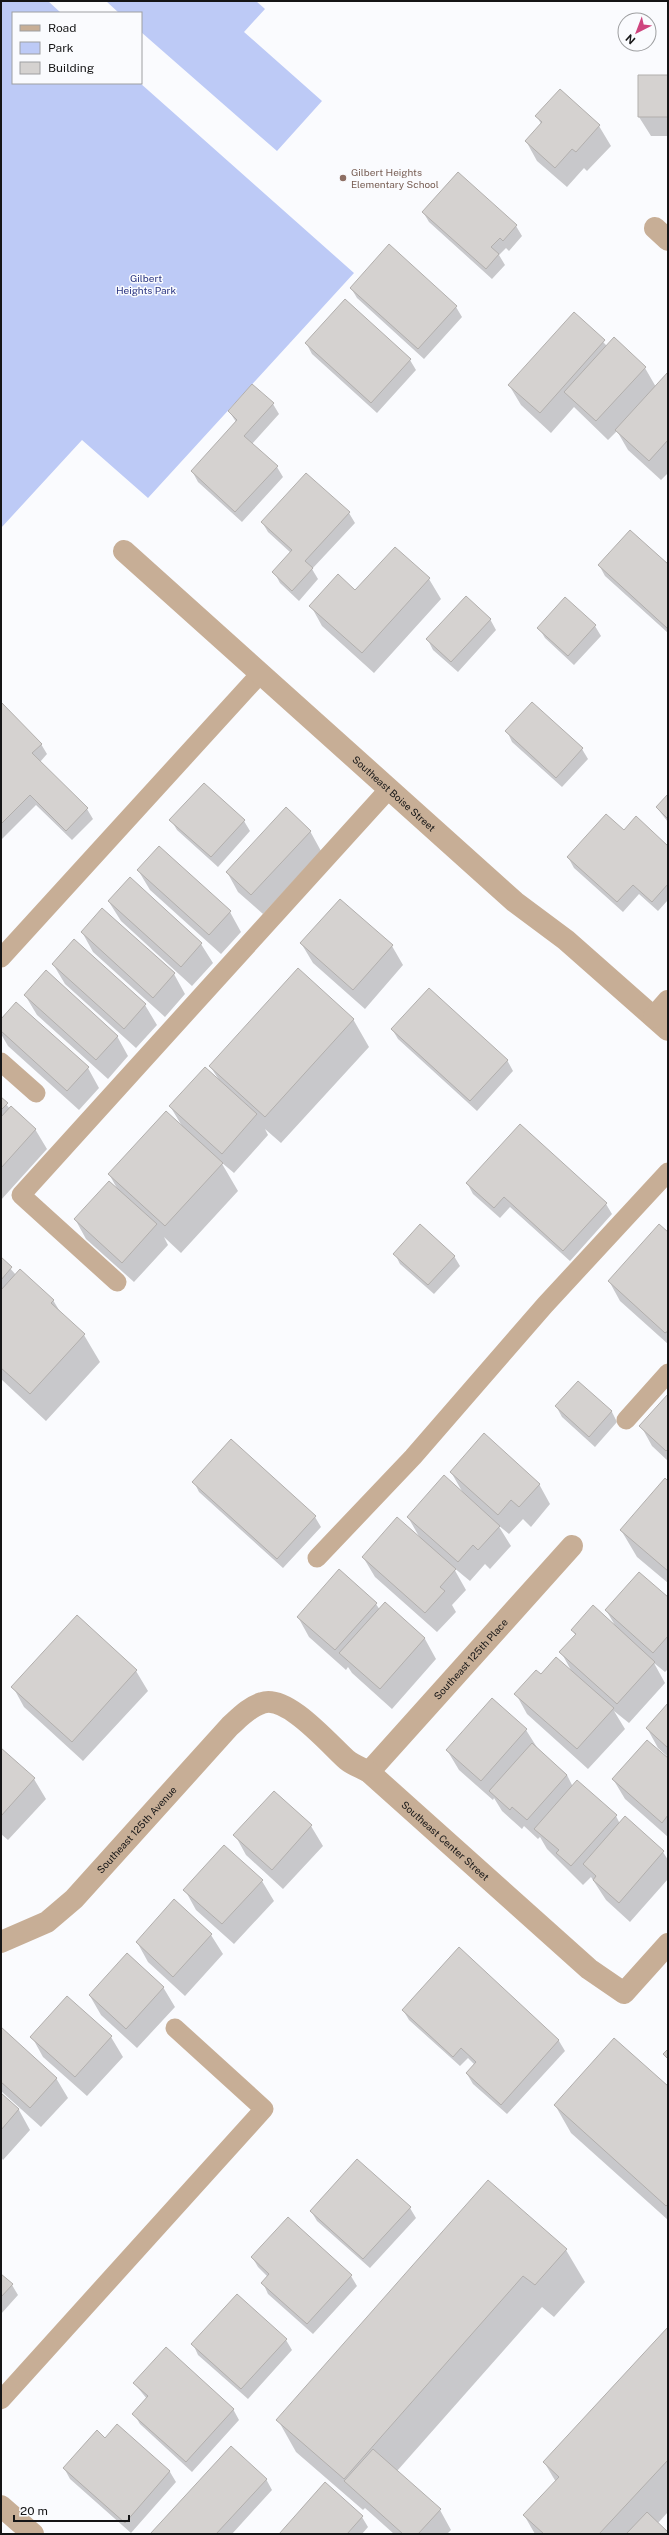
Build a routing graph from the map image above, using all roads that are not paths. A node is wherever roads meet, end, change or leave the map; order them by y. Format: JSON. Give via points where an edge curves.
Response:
{"nodes":[{"id":1,"x":124,"y":551,"type":"dead end"},
{"id":2,"x":261,"y":673,"type":"junction"},
{"id":3,"x":389,"y":789,"type":"junction"},
{"id":4,"x":1,"y":958,"type":"edge"},
{"id":5,"x":668,"y":1001,"type":"edge"},
{"id":6,"x":661,"y":1024,"type":"edge"},
{"id":7,"x":1,"y":1062,"type":"edge"},
{"id":8,"x":36,"y":1093,"type":"dead end"},
{"id":9,"x":668,"y":1172,"type":"edge"},
{"id":10,"x":117,"y":1282,"type":"dead end"},
{"id":11,"x":668,"y":1373,"type":"edge"},
{"id":12,"x":626,"y":1420,"type":"dead end"},
{"id":13,"x":572,"y":1546,"type":"dead end"},
{"id":14,"x":317,"y":1558,"type":"dead end"},
{"id":15,"x":262,"y":1702,"type":"joint"},
{"id":16,"x":369,"y":1772,"type":"junction"},
{"id":17,"x":1,"y":1942,"type":"edge"},
{"id":18,"x":668,"y":1944,"type":"edge"},
{"id":19,"x":175,"y":2028,"type":"dead end"},
{"id":20,"x":1,"y":2400,"type":"edge"},
{"id":21,"x":1,"y":2506,"type":"edge"},
{"id":22,"x":33,"y":2534,"type":"edge"}],
"edges":[{"from":1,"to":2,"type":"street","name":"Southeast Boise Street"},
{"from":2,"to":3,"type":"street","name":"Southeast Boise Street"},
{"from":2,"to":4,"type":"lane"},
{"from":3,"to":6,"type":"street","name":"Southeast Boise Street","via":[[515,902],[566,940]]},
{"from":3,"to":10,"type":"lane","via":[[22,1195]]},
{"from":5,"to":6,"type":"street"},
{"from":7,"to":8,"type":"lane"},
{"from":9,"to":14,"type":"lane","via":[[545,1305],[413,1456]]},
{"from":11,"to":12,"type":"lane"},
{"from":13,"to":16,"type":"street","name":"Southeast 125th Place"},
{"from":15,"to":16,"type":"street","name":"Southeast Center Street","via":[[278,1702],[293,1711],[349,1762]]},
{"from":15,"to":17,"type":"street","name":"Southeast 125th Avenue","via":[[246,1711],[230,1726],[74,1899],[47,1922]]},
{"from":16,"to":18,"type":"street","name":"Southeast Center Street","via":[[589,1969],[624,1993]]},
{"from":19,"to":20,"type":"lane","via":[[264,2109]]},
{"from":21,"to":22,"type":"street"}]}
